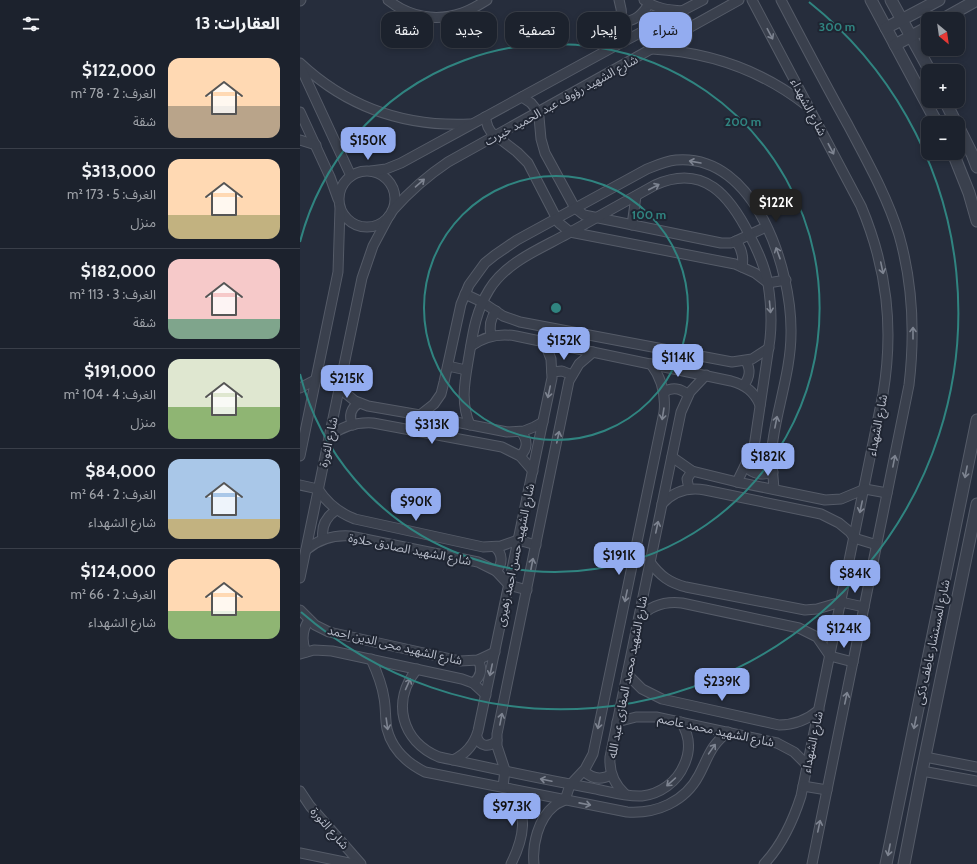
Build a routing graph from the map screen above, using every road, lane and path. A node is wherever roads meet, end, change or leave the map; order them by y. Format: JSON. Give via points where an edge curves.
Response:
{"nodes":[{"id":1,"x":388,"y":0,"type":"edge"},
{"id":2,"x":487,"y":0,"type":"edge"},
{"id":3,"x":619,"y":0,"type":"edge"},
{"id":4,"x":703,"y":0,"type":"edge"},
{"id":5,"x":739,"y":0,"type":"edge"},
{"id":6,"x":752,"y":0,"type":"edge"},
{"id":7,"x":781,"y":0,"type":"edge"},
{"id":8,"x":891,"y":0,"type":"edge"},
{"id":9,"x":940,"y":0,"type":"edge"},
{"id":10,"x":977,"y":0,"type":"edge"},
{"id":11,"x":875,"y":1,"type":"edge"},
{"id":12,"x":647,"y":2,"type":"edge"},
{"id":13,"x":683,"y":11,"type":"junction"},
{"id":14,"x":622,"y":12,"type":"edge"},
{"id":15,"x":944,"y":12,"type":"edge"},
{"id":16,"x":955,"y":12,"type":"edge"},
{"id":17,"x":631,"y":20,"type":"edge"},
{"id":18,"x":902,"y":20,"type":"junction"},
{"id":19,"x":886,"y":28,"type":"junction"},
{"id":20,"x":921,"y":31,"type":"edge"},
{"id":21,"x":911,"y":36,"type":"junction"},
{"id":22,"x":631,"y":38,"type":"edge"},
{"id":23,"x":895,"y":45,"type":"junction"},
{"id":24,"x":611,"y":48,"type":"edge"},
{"id":25,"x":652,"y":49,"type":"junction"},
{"id":26,"x":300,"y":63,"type":"edge"},
{"id":27,"x":926,"y":64,"type":"edge"},
{"id":28,"x":300,"y":66,"type":"edge"},
{"id":29,"x":921,"y":82,"type":"edge"},
{"id":30,"x":916,"y":85,"type":"junction"},
{"id":31,"x":522,"y":97,"type":"junction"},
{"id":32,"x":809,"y":107,"type":"junction"},
{"id":33,"x":300,"y":112,"type":"edge"},
{"id":34,"x":538,"y":113,"type":"junction"},
{"id":35,"x":933,"y":116,"type":"edge"},
{"id":36,"x":485,"y":117,"type":"junction"},
{"id":37,"x":474,"y":124,"type":"junction"},
{"id":38,"x":495,"y":136,"type":"junction"},
{"id":39,"x":300,"y":140,"type":"edge"},
{"id":40,"x":965,"y":140,"type":"edge"},
{"id":41,"x":316,"y":146,"type":"junction"},
{"id":42,"x":956,"y":160,"type":"edge"},
{"id":43,"x":977,"y":168,"type":"edge"},
{"id":44,"x":371,"y":171,"type":"junction"},
{"id":45,"x":350,"y":176,"type":"junction"},
{"id":46,"x":636,"y":196,"type":"junction"},
{"id":47,"x":339,"y":205,"type":"junction"},
{"id":48,"x":575,"y":208,"type":"junction"},
{"id":49,"x":391,"y":214,"type":"junction"},
{"id":50,"x":594,"y":218,"type":"junction"},
{"id":51,"x":557,"y":219,"type":"junction"},
{"id":52,"x":977,"y":221,"type":"edge"},
{"id":53,"x":632,"y":225,"type":"junction"},
{"id":54,"x":766,"y":227,"type":"junction"},
{"id":55,"x":570,"y":232,"type":"junction"},
{"id":56,"x":750,"y":235,"type":"junction"},
{"id":57,"x":736,"y":241,"type":"junction"},
{"id":58,"x":742,"y":266,"type":"junction"},
{"id":59,"x":786,"y":280,"type":"junction"},
{"id":60,"x":768,"y":284,"type":"junction"},
{"id":61,"x":465,"y":294,"type":"junction"},
{"id":62,"x":482,"y":302,"type":"junction"},
{"id":63,"x":496,"y":311,"type":"junction"},
{"id":64,"x":491,"y":336,"type":"junction"},
{"id":65,"x":544,"y":341,"type":"junction"},
{"id":66,"x":471,"y":346,"type":"junction"},
{"id":67,"x":769,"y":348,"type":"junction"},
{"id":68,"x":593,"y":352,"type":"junction"},
{"id":69,"x":746,"y":361,"type":"junction"},
{"id":70,"x":651,"y":364,"type":"junction"},
{"id":71,"x":448,"y":366,"type":"junction"},
{"id":72,"x":466,"y":370,"type":"junction"},
{"id":73,"x":552,"y":372,"type":"junction"},
{"id":74,"x":572,"y":375,"type":"junction"},
{"id":75,"x":706,"y":376,"type":"junction"},
{"id":76,"x":316,"y":380,"type":"junction"},
{"id":77,"x":744,"y":385,"type":"junction"},
{"id":78,"x":300,"y":388,"type":"edge"},
{"id":79,"x":339,"y":388,"type":"junction"},
{"id":80,"x":664,"y":392,"type":"junction"},
{"id":81,"x":688,"y":395,"type":"junction"},
{"id":82,"x":359,"y":403,"type":"junction"},
{"id":83,"x":760,"y":405,"type":"junction"},
{"id":84,"x":420,"y":415,"type":"junction"},
{"id":85,"x":977,"y":420,"type":"edge"},
{"id":86,"x":543,"y":422,"type":"junction"},
{"id":87,"x":353,"y":425,"type":"junction"},
{"id":88,"x":470,"y":425,"type":"junction"},
{"id":89,"x":302,"y":428,"type":"edge"},
{"id":90,"x":521,"y":432,"type":"junction"},
{"id":91,"x":329,"y":437,"type":"junction"},
{"id":92,"x":300,"y":456,"type":"edge"},
{"id":93,"x":520,"y":456,"type":"junction"},
{"id":94,"x":672,"y":457,"type":"junction"},
{"id":95,"x":745,"y":466,"type":"junction"},
{"id":96,"x":533,"y":471,"type":"junction"},
{"id":97,"x":692,"y":471,"type":"junction"},
{"id":98,"x":773,"y":472,"type":"junction"},
{"id":99,"x":737,"y":482,"type":"junction"},
{"id":100,"x":300,"y":485,"type":"edge"},
{"id":101,"x":318,"y":489,"type":"junction"},
{"id":102,"x":689,"y":489,"type":"junction"},
{"id":103,"x":774,"y":489,"type":"junction"},
{"id":104,"x":865,"y":489,"type":"junction"},
{"id":105,"x":887,"y":493,"type":"junction"},
{"id":106,"x":662,"y":504,"type":"junction"},
{"id":107,"x":977,"y":504,"type":"edge"},
{"id":108,"x":336,"y":510,"type":"junction"},
{"id":109,"x":854,"y":538,"type":"junction"},
{"id":110,"x":323,"y":539,"type":"junction"},
{"id":111,"x":518,"y":540,"type":"junction"},
{"id":112,"x":536,"y":545,"type":"junction"},
{"id":113,"x":877,"y":545,"type":"junction"},
{"id":114,"x":495,"y":547,"type":"junction"},
{"id":115,"x":306,"y":550,"type":"junction"},
{"id":116,"x":650,"y":562,"type":"junction"},
{"id":117,"x":496,"y":571,"type":"junction"},
{"id":118,"x":300,"y":578,"type":"edge"},
{"id":119,"x":509,"y":585,"type":"junction"},
{"id":120,"x":527,"y":590,"type":"junction"},
{"id":121,"x":841,"y":602,"type":"junction"},
{"id":122,"x":864,"y":607,"type":"junction"},
{"id":123,"x":300,"y":610,"type":"edge"},
{"id":124,"x":639,"y":618,"type":"junction"},
{"id":125,"x":309,"y":620,"type":"junction"},
{"id":126,"x":935,"y":627,"type":"junction"},
{"id":127,"x":951,"y":632,"type":"junction"},
{"id":128,"x":495,"y":652,"type":"junction"},
{"id":129,"x":303,"y":653,"type":"edge"},
{"id":130,"x":830,"y":656,"type":"junction"},
{"id":131,"x":371,"y":659,"type":"junction"},
{"id":132,"x":478,"y":660,"type":"junction"},
{"id":133,"x":853,"y":662,"type":"junction"},
{"id":134,"x":417,"y":669,"type":"junction"},
{"id":135,"x":627,"y":674,"type":"junction"},
{"id":136,"x":473,"y":683,"type":"junction"},
{"id":137,"x":486,"y":695,"type":"junction"},
{"id":138,"x":402,"y":704,"type":"junction"},
{"id":139,"x":385,"y":706,"type":"junction"},
{"id":140,"x":819,"y":710,"type":"junction"},
{"id":141,"x":617,"y":722,"type":"junction"},
{"id":142,"x":681,"y":722,"type":"junction"},
{"id":143,"x":728,"y":732,"type":"junction"},
{"id":144,"x":477,"y":737,"type":"junction"},
{"id":145,"x":497,"y":740,"type":"junction"},
{"id":146,"x":925,"y":757,"type":"junction"},
{"id":147,"x":453,"y":760,"type":"junction"},
{"id":148,"x":686,"y":760,"type":"junction"},
{"id":149,"x":808,"y":765,"type":"junction"},
{"id":150,"x":977,"y":767,"type":"edge"},
{"id":151,"x":702,"y":768,"type":"junction"},
{"id":152,"x":505,"y":770,"type":"junction"},
{"id":153,"x":584,"y":771,"type":"junction"},
{"id":154,"x":922,"y":771,"type":"junction"},
{"id":155,"x":611,"y":775,"type":"junction"},
{"id":156,"x":977,"y":781,"type":"edge"},
{"id":157,"x":570,"y":785,"type":"junction"},
{"id":158,"x":803,"y":786,"type":"junction"},
{"id":159,"x":507,"y":788,"type":"junction"},
{"id":160,"x":827,"y":790,"type":"junction"},
{"id":161,"x":300,"y":791,"type":"edge"},
{"id":162,"x":625,"y":794,"type":"junction"},
{"id":163,"x":565,"y":800,"type":"junction"},
{"id":164,"x":300,"y":853,"type":"edge"},
{"id":165,"x":354,"y":864,"type":"edge"},
{"id":166,"x":361,"y":864,"type":"edge"},
{"id":167,"x":511,"y":864,"type":"edge"},
{"id":168,"x":534,"y":864,"type":"edge"},
{"id":169,"x":764,"y":864,"type":"edge"},
{"id":170,"x":812,"y":864,"type":"edge"},
{"id":171,"x":886,"y":864,"type":"edge"},
{"id":172,"x":904,"y":864,"type":"edge"}],
"edges":[{"from":1,"to":2,"type":"street","via":[[409,13],[436,18],[463,13]]},
{"from":3,"to":14,"type":"street"},
{"from":4,"to":13,"type":"street","name":"شارع الشهيد رؤوف عبد الحميد خيرت"},
{"from":5,"to":25,"type":"street","name":"شارع الشهيد رؤوف عبد الحميد خيرت"},
{"from":6,"to":32,"type":"street","name":"شارع الشهداء","one_way":true},
{"from":105,"to":7,"type":"street","name":"شارع الشهداء","one_way":true,"via":[[911,368],[913,318],[907,268],[899,235],[881,188]]},
{"from":8,"to":18,"type":"street"},
{"from":9,"to":15,"type":"street"},
{"from":9,"to":18,"type":"street"},
{"from":10,"to":16,"type":"street"},
{"from":11,"to":19,"type":"street"},
{"from":12,"to":13,"type":"street","via":[[664,9]]},
{"from":12,"to":17,"type":"street","via":[[643,13]]},
{"from":13,"to":22,"type":"street","name":"شارع الشهيد رؤوف عبد الحميد خيرت"},
{"from":18,"to":19,"type":"street"},
{"from":18,"to":21,"type":"street"},
{"from":19,"to":23,"type":"street"},
{"from":20,"to":21,"type":"street"},
{"from":21,"to":23,"type":"street"},
{"from":21,"to":27,"type":"street"},
{"from":23,"to":30,"type":"street"},
{"from":24,"to":31,"type":"street","name":"شارع الشهيد رؤوف عبد الحميد خيرت"},
{"from":25,"to":32,"type":"street","via":[[698,54],[736,65],[776,84]]},
{"from":25,"to":34,"type":"street","name":"شارع الشهيد رؤوف عبد الحميد خيرت"},
{"from":26,"to":37,"type":"street","via":[[335,91],[378,112],[425,123]]},
{"from":28,"to":45,"type":"street"},
{"from":29,"to":30,"type":"street"},
{"from":30,"to":35,"type":"street"},
{"from":31,"to":34,"type":"street","via":[[531,103]]},
{"from":31,"to":36,"type":"street","name":"شارع الشهيد رؤوف عبد الحميد خيرت"},
{"from":32,"to":104,"type":"street","name":"شارع الشهداء","one_way":true,"via":[[864,212],[885,283],[889,324],[887,369]]},
{"from":33,"to":41,"type":"street","name":"شارع الثورة"},
{"from":34,"to":38,"type":"street","name":"شارع الشهيد رؤوف عبد الحميد خيرت"},
{"from":34,"to":48,"type":"street","via":[[542,146]]},
{"from":36,"to":37,"type":"street","name":"شارع الشهيد رؤوف عبد الحميد خيرت"},
{"from":36,"to":38,"type":"street","via":[[488,127]]},
{"from":37,"to":44,"type":"street","name":"شارع الشهيد رؤوف عبد الحميد خيرت","via":[[401,163]]},
{"from":49,"to":38,"type":"street","name":"شارع الشهيد رؤوف عبد الحميد خيرت","one_way":true,"via":[[407,195],[431,174]]},
{"from":38,"to":51,"type":"street","via":[[523,157]]},
{"from":39,"to":41,"type":"street"},
{"from":40,"to":43,"type":"street"},
{"from":41,"to":47,"type":"street","name":"شارع الثورة"},
{"from":42,"to":52,"type":"street"},
{"from":44,"to":45,"type":"street"},
{"from":44,"to":49,"type":"street","via":[[383,176],[392,186],[395,198]]},
{"from":45,"to":47,"type":"street","via":[[341,187]]},
{"from":46,"to":50,"type":"street"},
{"from":46,"to":53,"type":"street"},
{"from":46,"to":56,"type":"street","one_way":true,"via":[[677,178],[700,180],[720,191]]},
{"from":47,"to":49,"type":"street","via":[[347,220],[359,226],[372,227],[385,221]]},
{"from":47,"to":76,"type":"street","name":"شارع الثورة","via":[[338,272]]},
{"from":48,"to":50,"type":"street","via":[[584,215]]},
{"from":48,"to":51,"type":"street"},
{"from":54,"to":48,"type":"street","one_way":true,"via":[[748,197],[729,176],[710,166],[690,160],[676,160],[647,169]]},
{"from":49,"to":79,"type":"street","name":"شارع الثورة","via":[[375,241],[363,272]]},
{"from":50,"to":53,"type":"street"},
{"from":50,"to":55,"type":"street"},
{"from":51,"to":55,"type":"street"},
{"from":51,"to":61,"type":"street","via":[[494,254],[476,274]]},
{"from":53,"to":57,"type":"street","via":[[721,243]]},
{"from":54,"to":56,"type":"street"},
{"from":59,"to":54,"type":"street","one_way":true},
{"from":55,"to":58,"type":"street"},
{"from":55,"to":62,"type":"street","via":[[517,262],[489,289]]},
{"from":56,"to":57,"type":"street"},
{"from":56,"to":60,"type":"street"},
{"from":57,"to":58,"type":"street","via":[[743,255]]},
{"from":58,"to":60,"type":"street"},
{"from":59,"to":60,"type":"street"},
{"from":98,"to":59,"type":"street","one_way":true,"via":[[772,442],[791,346],[791,318]]},
{"from":60,"to":67,"type":"street","one_way":true,"via":[[771,325]]},
{"from":61,"to":62,"type":"street"},
{"from":61,"to":71,"type":"street","via":[[458,314]]},
{"from":62,"to":63,"type":"street"},
{"from":62,"to":66,"type":"street","via":[[475,320]]},
{"from":63,"to":64,"type":"street","via":[[490,326]]},
{"from":63,"to":69,"type":"street","via":[[520,322],[732,362]]},
{"from":64,"to":65,"type":"street","via":[[508,334]]},
{"from":64,"to":66,"type":"street"},
{"from":65,"to":68,"type":"street"},
{"from":65,"to":73,"type":"street","name":"شارع الشهيد حسن احمد زهيرى","via":[[550,353]]},
{"from":66,"to":72,"type":"street"},
{"from":67,"to":69,"type":"street"},
{"from":67,"to":83,"type":"street"},
{"from":68,"to":70,"type":"street"},
{"from":68,"to":74,"type":"street","name":"شارع الشهيد حسن احمد زهيرى","via":[[579,364]]},
{"from":69,"to":77,"type":"street","via":[[749,373]]},
{"from":70,"to":75,"type":"street"},
{"from":70,"to":80,"type":"street","name":"شارع الشهيد محمد المغازى عبد الله","via":[[660,378]]},
{"from":71,"to":72,"type":"street"},
{"from":71,"to":84,"type":"street","via":[[441,394],[434,404]]},
{"from":72,"to":88,"type":"street","via":[[463,392]]},
{"from":73,"to":74,"type":"street"},
{"from":73,"to":86,"type":"street","name":"شارع الشهيد حسن احمد زهيرى","one_way":true},
{"from":112,"to":74,"type":"street","name":"شارع الشهيد حسن احمد زهيرى","one_way":true},
{"from":75,"to":77,"type":"street"},
{"from":75,"to":81,"type":"street","name":"شارع الشهيد محمد المغازى عبد الله"},
{"from":76,"to":78,"type":"street"},
{"from":76,"to":89,"type":"street","name":"شارع الثورة"},
{"from":77,"to":83,"type":"street","via":[[754,394]]},
{"from":79,"to":82,"type":"street"},
{"from":79,"to":91,"type":"street","name":"شارع الثورة"},
{"from":80,"to":81,"type":"street","via":[[678,389]]},
{"from":80,"to":153,"type":"street","name":"شارع الشهيد محمد المغازى عبد الله","one_way":true,"via":[[664,412],[598,731],[591,759]]},
{"from":81,"to":94,"type":"street","name":"شارع الشهيد محمد المغازى عبد الله","via":[[681,412]]},
{"from":82,"to":84,"type":"street"},
{"from":82,"to":87,"type":"street","via":[[351,412]]},
{"from":83,"to":95,"type":"street","via":[[754,446]]},
{"from":84,"to":88,"type":"street"},
{"from":85,"to":126,"type":"street","name":"شارع المستشار عاطف ذكى","one_way":true},
{"from":86,"to":90,"type":"street"},
{"from":86,"to":96,"type":"street","name":"شارع الشهيد حسن احمد زهيرى"},
{"from":87,"to":91,"type":"street","via":[[340,429]]},
{"from":87,"to":93,"type":"street","via":[[373,424],[502,447]]},
{"from":88,"to":90,"type":"street"},
{"from":89,"to":92,"type":"street","name":"شارع الثورة"},
{"from":90,"to":93,"type":"street","via":[[526,442],[525,450]]},
{"from":91,"to":101,"type":"street","name":"شارع الثورة"},
{"from":93,"to":96,"type":"street"},
{"from":94,"to":97,"type":"street"},
{"from":94,"to":106,"type":"street","name":"شارع الشهيد محمد المغازى عبد الله"},
{"from":95,"to":98,"type":"street","via":[[756,473]]},
{"from":95,"to":99,"type":"street"},
{"from":96,"to":111,"type":"street","name":"شارع الشهيد حسن احمد زهيرى"},
{"from":97,"to":99,"type":"street"},
{"from":97,"to":102,"type":"street","via":[[687,479]]},
{"from":98,"to":103,"type":"street"},
{"from":99,"to":103,"type":"street"},
{"from":100,"to":101,"type":"street"},
{"from":101,"to":108,"type":"street","name":"شارع الشهيد الصادق حلاوة"},
{"from":101,"to":115,"type":"street","name":"شارع الثورة"},
{"from":102,"to":106,"type":"street","via":[[674,494]]},
{"from":102,"to":109,"type":"street","via":[[821,514],[839,523]]},
{"from":103,"to":104,"type":"street","via":[[833,500],[849,497]]},
{"from":104,"to":105,"type":"street"},
{"from":104,"to":109,"type":"street","name":"شارع الشهداء","one_way":true},
{"from":105,"to":113,"type":"street","name":"شارع الشهداء"},
{"from":116,"to":106,"type":"street","name":"شارع الشهيد محمد المغازى عبد الله","one_way":true},
{"from":107,"to":127,"type":"street","name":"شارع المستشار عاطف ذكى"},
{"from":108,"to":110,"type":"street","via":[[324,524]]},
{"from":108,"to":114,"type":"street","name":"شارع الشهيد الصادق حلاوة","via":[[355,519],[483,547]]},
{"from":109,"to":113,"type":"street"},
{"from":109,"to":121,"type":"street","name":"شارع الشهداء"},
{"from":110,"to":115,"type":"street","name":"شارع الشهيد الصادق حلاوة"},
{"from":110,"to":117,"type":"street","name":"شارع الشهيد الصادق حلاوة","via":[[350,536],[478,562]]},
{"from":111,"to":112,"type":"street"},
{"from":111,"to":114,"type":"street","name":"شارع الشهيد الصادق حلاوة"},
{"from":111,"to":119,"type":"street","name":"شارع الشهيد حسن احمد زهيرى"},
{"from":120,"to":112,"type":"street","name":"شارع الشهيد حسن احمد زهيرى","one_way":true},
{"from":113,"to":122,"type":"street","name":"شارع الشهداء"},
{"from":114,"to":117,"type":"street","via":[[502,559]]},
{"from":115,"to":118,"type":"street","name":"شارع الثورة"},
{"from":116,"to":121,"type":"street","via":[[668,581],[686,587],[805,610],[824,608]]},
{"from":116,"to":124,"type":"street","name":"شارع الشهيد محمد المغازى عبد الله"},
{"from":117,"to":119,"type":"street","name":"شارع الشهيد الصادق حلاوة"},
{"from":119,"to":120,"type":"street"},
{"from":119,"to":128,"type":"street","name":"شارع الشهيد حسن احمد زهيرى"},
{"from":145,"to":120,"type":"street","name":"شارع الشهيد حسن احمد زهيرى","one_way":true},
{"from":121,"to":122,"type":"street"},
{"from":121,"to":130,"type":"street","name":"شارع الشهداء"},
{"from":122,"to":133,"type":"street","name":"شارع الشهداء"},
{"from":123,"to":125,"type":"street","name":"شارع الشهيد محى الدين احمد"},
{"from":124,"to":130,"type":"street","via":[[658,604],[674,602],[690,605],[800,628],[817,637]]},
{"from":124,"to":135,"type":"street","name":"شارع الشهيد محمد المغازى عبد الله"},
{"from":125,"to":129,"type":"street","via":[[304,630]]},
{"from":125,"to":132,"type":"street","name":"شارع الشهيد محى الدين احمد","via":[[329,632],[460,661]]},
{"from":126,"to":127,"type":"street"},
{"from":126,"to":171,"type":"street","name":"شارع المستشار عاطف ذكى","one_way":true},
{"from":127,"to":146,"type":"street","name":"شارع المستشار عاطف ذكى"},
{"from":128,"to":132,"type":"street","name":"شارع الشهيد محى الدين احمد"},
{"from":128,"to":137,"type":"street","name":"شارع الشهيد حسن احمد زهيرى","one_way":true},
{"from":129,"to":131,"type":"street","name":"شارع الشهيد محى الدين احمد","via":[[323,650]]},
{"from":130,"to":133,"type":"street"},
{"from":130,"to":140,"type":"street","name":"شارع الشهداء"},
{"from":131,"to":134,"type":"street","name":"شارع الشهيد محى الدين احمد"},
{"from":131,"to":139,"type":"street","via":[[380,682]]},
{"from":132,"to":136,"type":"street","via":[[480,674]]},
{"from":160,"to":133,"type":"street","name":"شارع الشهداء","one_way":true},
{"from":134,"to":136,"type":"street","name":"شارع الشهيد محى الدين احمد"},
{"from":138,"to":134,"type":"street","one_way":true,"via":[[405,689]]},
{"from":135,"to":140,"type":"street","name":"شارع الشهيد محمد عاصم","via":[[642,689],[662,699],[779,725],[800,722]]},
{"from":135,"to":141,"type":"street","name":"شارع الشهيد محمد المغازى عبد الله"},
{"from":136,"to":137,"type":"street","name":"شارع الشهيد محى الدين احمد"},
{"from":137,"to":144,"type":"street","name":"شارع الشهيد حسن احمد زهيرى"},
{"from":138,"to":139,"type":"street"},
{"from":138,"to":147,"type":"street","via":[[406,726],[416,743],[432,754]]},
{"from":139,"to":159,"type":"street","one_way":true,"via":[[390,737],[397,751],[409,763],[425,772]]},
{"from":140,"to":149,"type":"street","name":"شارع الشهداء"},
{"from":141,"to":142,"type":"street","name":"شارع الشهيد محمد عاصم","via":[[642,716]]},
{"from":141,"to":155,"type":"street","name":"شارع الشهيد محمد المغازى عبد الله","via":[[610,757]]},
{"from":142,"to":143,"type":"street","name":"شارع الشهيد محمد عاصم"},
{"from":142,"to":148,"type":"street","via":[[689,744]]},
{"from":143,"to":149,"type":"street","name":"شارع الشهيد محمد عاصم","via":[[783,745]]},
{"from":151,"to":143,"type":"street","one_way":true,"via":[[712,748]]},
{"from":144,"to":145,"type":"street","via":[[486,746]]},
{"from":144,"to":147,"type":"street","name":"شارع الشهيد حسن احمد زهيرى","via":[[468,751]]},
{"from":145,"to":152,"type":"street","name":"شارع الشهيد حسن احمد زهيرى"},
{"from":146,"to":150,"type":"street"},
{"from":146,"to":154,"type":"street","name":"شارع المستشار عاطف ذكى"},
{"from":147,"to":152,"type":"street"},
{"from":148,"to":151,"type":"street"},
{"from":148,"to":162,"type":"street","one_way":true,"via":[[678,776],[658,791],[642,796]]},
{"from":149,"to":158,"type":"street","name":"شارع الشهداء"},
{"from":163,"to":151,"type":"street","one_way":true,"via":[[627,812],[648,812],[668,806],[683,795]]},
{"from":157,"to":152,"type":"street","one_way":true},
{"from":152,"to":159,"type":"street"},
{"from":153,"to":155,"type":"street","via":[[597,779]]},
{"from":153,"to":157,"type":"street","name":"شارع الشهيد محمد المغازى عبد الله"},
{"from":154,"to":156,"type":"street"},
{"from":154,"to":172,"type":"street","name":"شارع المستشار عاطف ذكى"},
{"from":155,"to":162,"type":"street","name":"شارع الشهيد محمد المغازى عبد الله"},
{"from":157,"to":162,"type":"street"},
{"from":157,"to":163,"type":"street"},
{"from":158,"to":160,"type":"street"},
{"from":158,"to":169,"type":"street","name":"شارع الشهداء","via":[[791,824]]},
{"from":159,"to":163,"type":"street"},
{"from":159,"to":167,"type":"street","via":[[521,806],[523,819],[521,838]]},
{"from":170,"to":160,"type":"street","name":"شارع الشهداء","one_way":true},
{"from":161,"to":166,"type":"street","name":"شارع الثورة"},
{"from":163,"to":168,"type":"street","via":[[554,805],[542,822],[536,838]]},
{"from":164,"to":165,"type":"street"}]}
